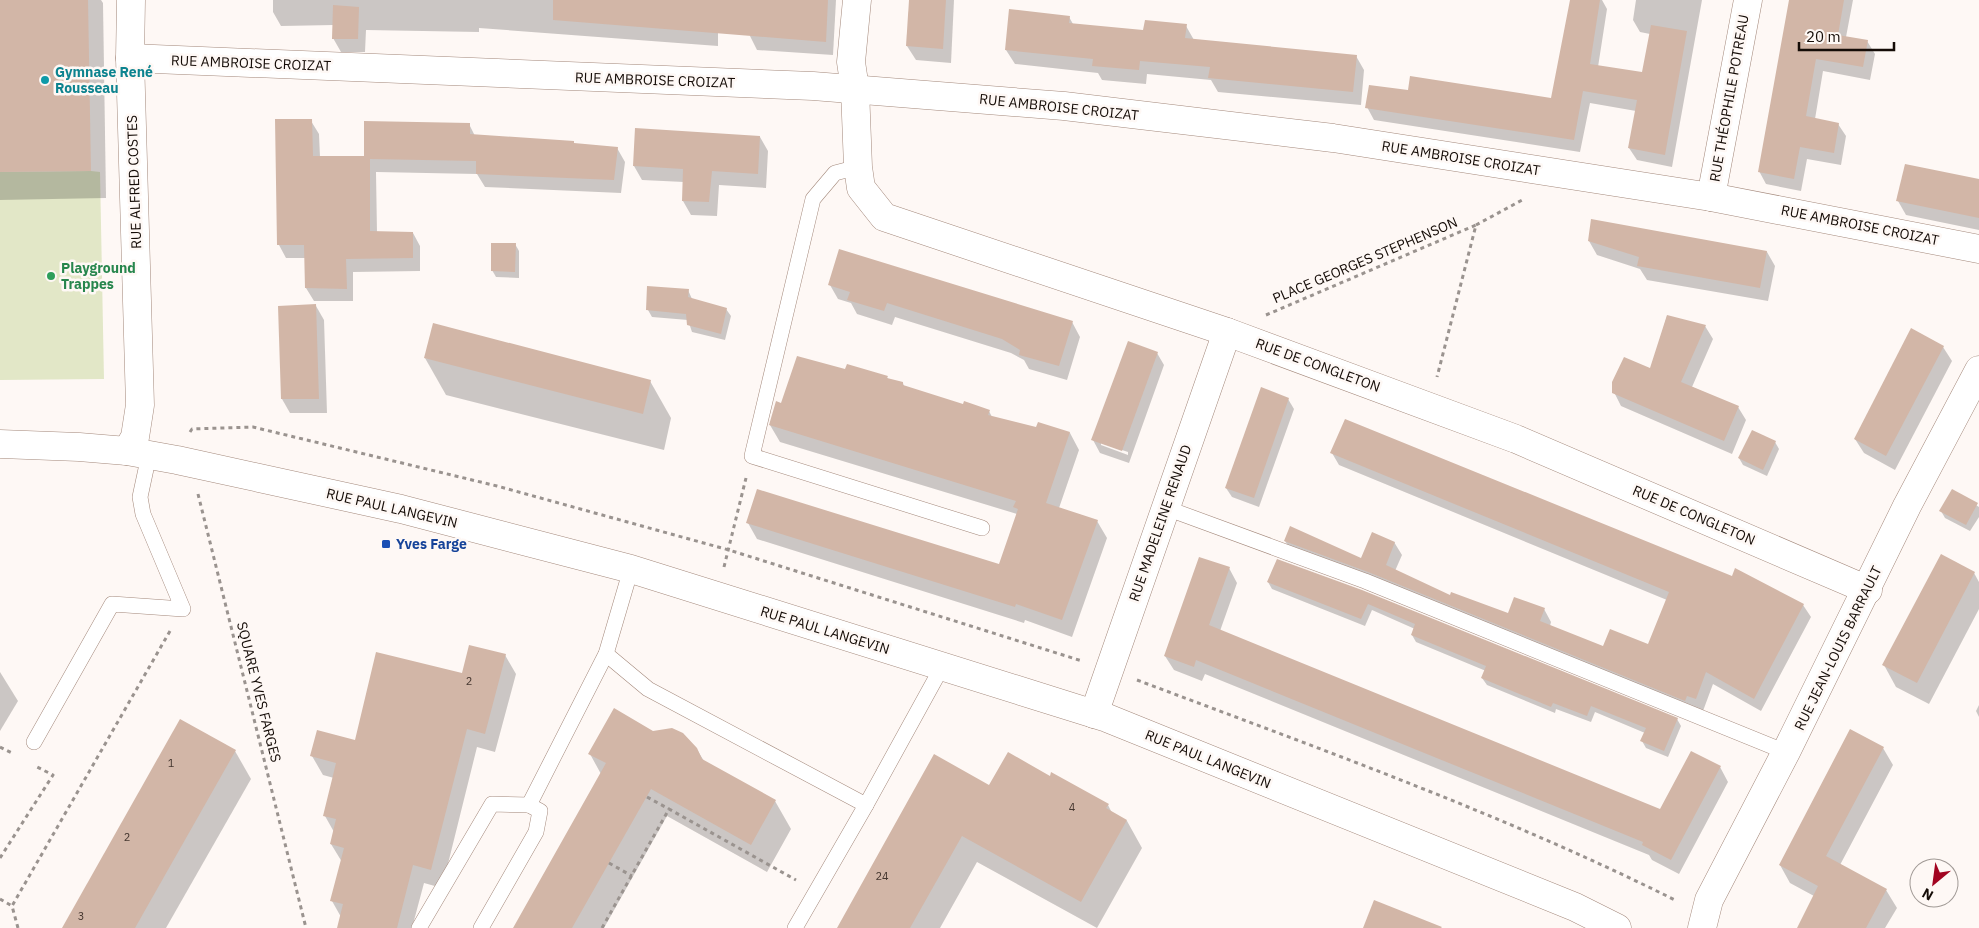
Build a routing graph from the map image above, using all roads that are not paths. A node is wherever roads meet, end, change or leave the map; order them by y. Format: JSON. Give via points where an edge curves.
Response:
{"nodes":[{"id":1,"x":131,"y":0,"type":"edge"},
{"id":2,"x":856,"y":0,"type":"edge"},
{"id":3,"x":1748,"y":0,"type":"edge"},
{"id":4,"x":130,"y":58,"type":"junction"},
{"id":5,"x":855,"y":89,"type":"junction"},
{"id":6,"x":858,"y":167,"type":"junction"},
{"id":7,"x":1711,"y":197,"type":"junction"},
{"id":8,"x":1979,"y":249,"type":"edge"},
{"id":9,"x":1227,"y":332,"type":"junction"},
{"id":10,"x":1979,"y":370,"type":"edge"},
{"id":11,"x":0,"y":444,"type":"edge"},
{"id":12,"x":138,"y":453,"type":"junction"},
{"id":13,"x":1166,"y":508,"type":"junction"},
{"id":14,"x":982,"y":528,"type":"dead end"},
{"id":15,"x":631,"y":569,"type":"junction"},
{"id":16,"x":1868,"y":590,"type":"junction"},
{"id":17,"x":606,"y":654,"type":"junction"},
{"id":18,"x":942,"y":667,"type":"junction"},
{"id":19,"x":1094,"y":714,"type":"junction"},
{"id":20,"x":34,"y":742,"type":"dead end"},
{"id":21,"x":1786,"y":752,"type":"junction"},
{"id":22,"x":529,"y":805,"type":"junction"},
{"id":23,"x":866,"y":805,"type":"junction"},
{"id":24,"x":1704,"y":922,"type":"edge"},
{"id":25,"x":419,"y":928,"type":"edge"},
{"id":26,"x":481,"y":928,"type":"edge"},
{"id":27,"x":795,"y":928,"type":"edge"},
{"id":28,"x":1617,"y":928,"type":"edge"}],
"edges":[{"from":1,"to":4,"type":"street","name":"RUE ALFRED COSTES"},
{"from":2,"to":5,"type":"street","name":"RUE DE CONGLETON","via":[[851,62]]},
{"from":3,"to":7,"type":"street","name":"RUE THÉOPHILE POTREAU"},
{"from":4,"to":5,"type":"street","name":"RUE AMBROISE CROIZAT"},
{"from":4,"to":12,"type":"street","name":"RUE ALFRED COSTES","via":[[140,405],[135,437]]},
{"from":5,"to":6,"type":"street","name":"RUE DE CONGLETON"},
{"from":5,"to":7,"type":"street","name":"RUE AMBROISE CROIZAT","via":[[1064,106],[1334,138]]},
{"from":6,"to":9,"type":"street","name":"RUE DE CONGLETON","via":[[861,188],[884,217]]},
{"from":6,"to":14,"type":"lane","via":[[835,174],[813,199],[752,456]]},
{"from":7,"to":8,"type":"street","name":"RUE AMBROISE CROIZAT"},
{"from":9,"to":13,"type":"street","name":"RUE MADELEINE RENAUD"},
{"from":9,"to":16,"type":"street","name":"RUE DE CONGLETON","via":[[1516,439]]},
{"from":10,"to":16,"type":"street","name":"RUE JEAN-LOUIS BARRAULT","via":[[1907,506]]},
{"from":11,"to":12,"type":"street","name":"RUE PAUL LANGEVIN"},
{"from":12,"to":15,"type":"street","name":"RUE PAUL LANGEVIN","via":[[402,509]]},
{"from":12,"to":20,"type":"lane","via":[[143,514],[183,609],[112,604]]},
{"from":13,"to":19,"type":"street","name":"RUE MADELEINE RENAUD"},
{"from":13,"to":21,"type":"lane","via":[[1366,582]]},
{"from":15,"to":17,"type":"lane"},
{"from":15,"to":18,"type":"street","name":"RUE PAUL LANGEVIN"},
{"from":16,"to":21,"type":"street","name":"RUE JEAN-LOUIS BARRAULT"},
{"from":17,"to":22,"type":"lane"},
{"from":17,"to":23,"type":"lane","via":[[648,689]]},
{"from":18,"to":19,"type":"street","name":"RUE PAUL LANGEVIN"},
{"from":18,"to":23,"type":"lane"},
{"from":19,"to":28,"type":"street","name":"RUE PAUL LANGEVIN","via":[[1576,907]]},
{"from":21,"to":24,"type":"street","name":"RUE JEAN-LOUIS BARRAULT","via":[[1708,900]]},
{"from":22,"to":25,"type":"lane","via":[[492,804]]},
{"from":22,"to":26,"type":"lane","via":[[540,811],[536,832]]},
{"from":23,"to":27,"type":"lane"}]}
